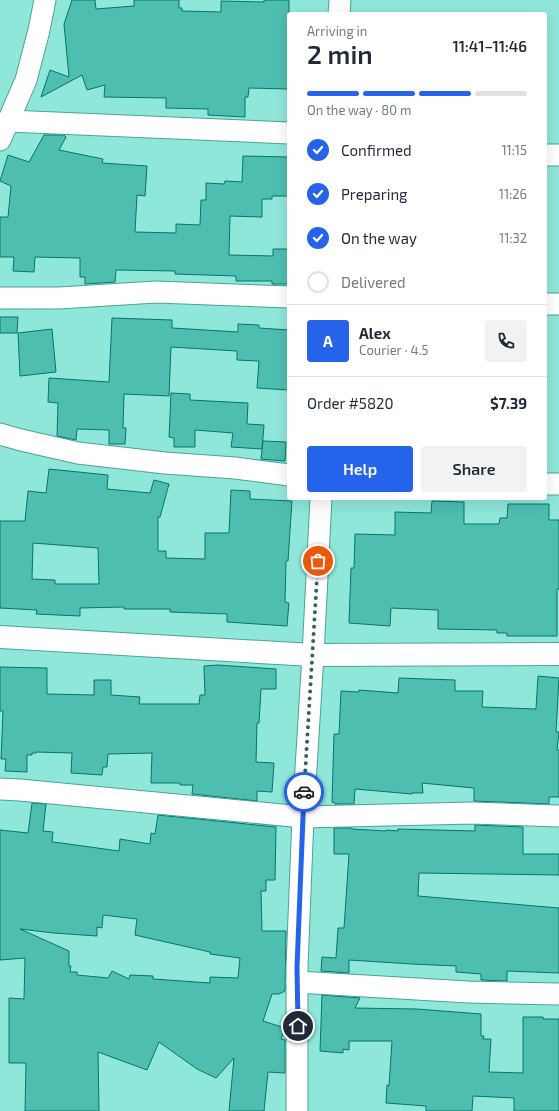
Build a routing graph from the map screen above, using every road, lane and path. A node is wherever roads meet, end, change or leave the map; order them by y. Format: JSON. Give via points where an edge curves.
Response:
{"nodes":[{"id":1,"x":45,"y":0,"type":"edge"},
{"id":2,"x":340,"y":0,"type":"edge"},
{"id":3,"x":339,"y":12,"type":"edge"},
{"id":4,"x":4,"y":131,"type":"edge"},
{"id":5,"x":287,"y":133,"type":"edge"},
{"id":6,"x":559,"y":154,"type":"edge"},
{"id":7,"x":547,"y":155,"type":"edge"},
{"id":8,"x":287,"y":297,"type":"edge"},
{"id":9,"x":0,"y":298,"type":"edge"},
{"id":10,"x":547,"y":304,"type":"edge"},
{"id":11,"x":559,"y":304,"type":"edge"},
{"id":12,"x":0,"y":434,"type":"edge"},
{"id":13,"x":287,"y":474,"type":"edge"},
{"id":14,"x":547,"y":484,"type":"edge"},
{"id":15,"x":559,"y":484,"type":"edge"},
{"id":16,"x":320,"y":500,"type":"edge"},
{"id":17,"x":0,"y":637,"type":"edge"},
{"id":18,"x":559,"y":654,"type":"edge"},
{"id":19,"x":313,"y":655,"type":"junction"},
{"id":20,"x":0,"y":790,"type":"edge"},
{"id":21,"x":559,"y":816,"type":"edge"},
{"id":22,"x":303,"y":817,"type":"junction"},
{"id":23,"x":297,"y":982,"type":"junction"},
{"id":24,"x":559,"y":994,"type":"edge"},
{"id":25,"x":297,"y":1111,"type":"edge"}],
"edges":[{"from":1,"to":4,"type":"street","via":[[26,80]]},
{"from":2,"to":3,"type":"street"},
{"from":4,"to":5,"type":"street"},
{"from":6,"to":7,"type":"street"},
{"from":8,"to":9,"type":"street","via":[[156,292],[59,298]]},
{"from":10,"to":11,"type":"street"},
{"from":12,"to":13,"type":"street","via":[[78,453]]},
{"from":14,"to":15,"type":"street"},
{"from":16,"to":19,"type":"street"},
{"from":17,"to":19,"type":"street"},
{"from":18,"to":19,"type":"street"},
{"from":19,"to":22,"type":"street"},
{"from":20,"to":22,"type":"street"},
{"from":21,"to":22,"type":"street","via":[[472,813]]},
{"from":22,"to":23,"type":"street"},
{"from":23,"to":24,"type":"street","via":[[468,992]]},
{"from":23,"to":25,"type":"street"}]}
